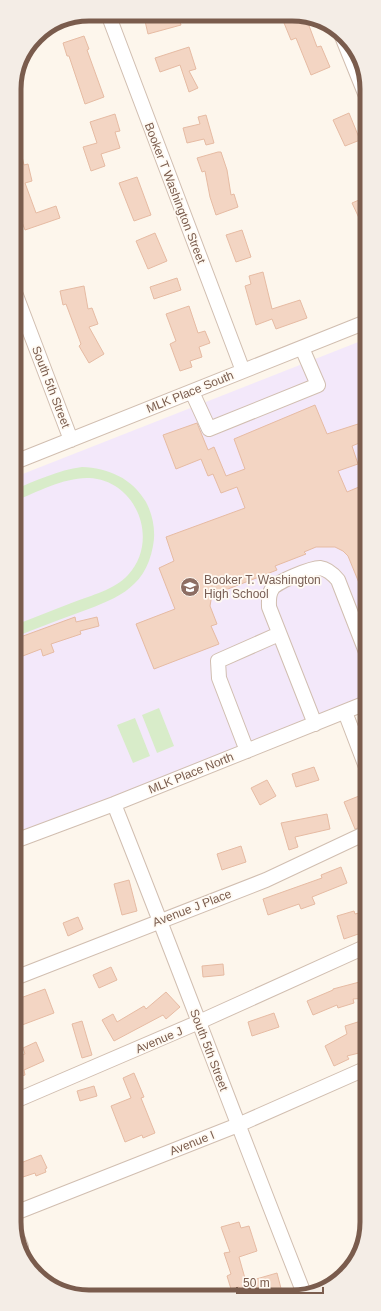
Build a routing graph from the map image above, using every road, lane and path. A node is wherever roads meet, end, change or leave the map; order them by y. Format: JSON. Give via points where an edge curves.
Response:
{"nodes":[{"id":1,"x":111,"y":21,"type":"edge"},
{"id":2,"x":347,"y":49,"type":"edge"},
{"id":3,"x":359,"y":79,"type":"edge"},
{"id":4,"x":21,"y":308,"type":"edge"},
{"id":5,"x":360,"y":324,"type":"edge"},
{"id":6,"x":302,"y":348,"type":"junction"},
{"id":7,"x":243,"y":371,"type":"junction"},
{"id":8,"x":192,"y":392,"type":"junction"},
{"id":9,"x":71,"y":440,"type":"junction"},
{"id":10,"x":21,"y":460,"type":"edge"},
{"id":11,"x":279,"y":634,"type":"junction"},
{"id":12,"x":360,"y":637,"type":"edge"},
{"id":13,"x":360,"y":706,"type":"edge"},
{"id":14,"x":345,"y":712,"type":"junction"},
{"id":15,"x":315,"y":724,"type":"junction"},
{"id":16,"x":247,"y":751,"type":"junction"},
{"id":17,"x":360,"y":751,"type":"edge"},
{"id":18,"x":114,"y":804,"type":"junction"},
{"id":19,"x":360,"y":836,"type":"edge"},
{"id":20,"x":21,"y":840,"type":"edge"},
{"id":21,"x":160,"y":920,"type":"junction"},
{"id":22,"x":360,"y":949,"type":"edge"},
{"id":23,"x":21,"y":976,"type":"edge"},
{"id":24,"x":199,"y":1022,"type":"junction"},
{"id":25,"x":360,"y":1071,"type":"edge"},
{"id":26,"x":21,"y":1098,"type":"edge"},
{"id":27,"x":238,"y":1126,"type":"junction"},
{"id":28,"x":21,"y":1211,"type":"edge"},
{"id":29,"x":301,"y":1289,"type":"edge"}],
"edges":[{"from":1,"to":7,"type":"street","name":"Booker T Washington Street"},
{"from":2,"to":3,"type":"street"},
{"from":4,"to":9,"type":"street","name":"South 5th Street"},
{"from":5,"to":6,"type":"street","name":"MLK Place South"},
{"from":6,"to":7,"type":"street","name":"MLK Place South"},
{"from":6,"to":8,"type":"street","via":[[318,384],[209,429]]},
{"from":7,"to":8,"type":"street","name":"MLK Place South"},
{"from":8,"to":9,"type":"street","name":"MLK Place South"},
{"from":9,"to":10,"type":"street","name":"MLK Place South"},
{"from":11,"to":12,"type":"street","via":[[269,607],[272,588],[312,569],[320,568],[328,570],[338,580]]},
{"from":11,"to":15,"type":"street"},
{"from":11,"to":16,"type":"street","via":[[218,661],[219,678]]},
{"from":13,"to":14,"type":"street","name":"MLK Place North"},
{"from":14,"to":15,"type":"street","name":"MLK Place North"},
{"from":14,"to":17,"type":"street"},
{"from":15,"to":16,"type":"street","name":"MLK Place North"},
{"from":16,"to":18,"type":"street","name":"MLK Place North"},
{"from":18,"to":20,"type":"street","name":"MLK Place North"},
{"from":18,"to":21,"type":"street","name":"South 5th Street"},
{"from":19,"to":21,"type":"street","name":"Avenue J Place","via":[[266,880]]},
{"from":21,"to":23,"type":"street","name":"Avenue J Place"},
{"from":21,"to":24,"type":"street","name":"South 5th Street"},
{"from":22,"to":24,"type":"street","name":"Avenue J"},
{"from":24,"to":26,"type":"street","name":"Avenue J"},
{"from":24,"to":27,"type":"street","name":"South 5th Street"},
{"from":25,"to":27,"type":"street","name":"Avenue I"},
{"from":27,"to":28,"type":"street","name":"Avenue I"},
{"from":27,"to":29,"type":"street","name":"South 5th Street"}]}
